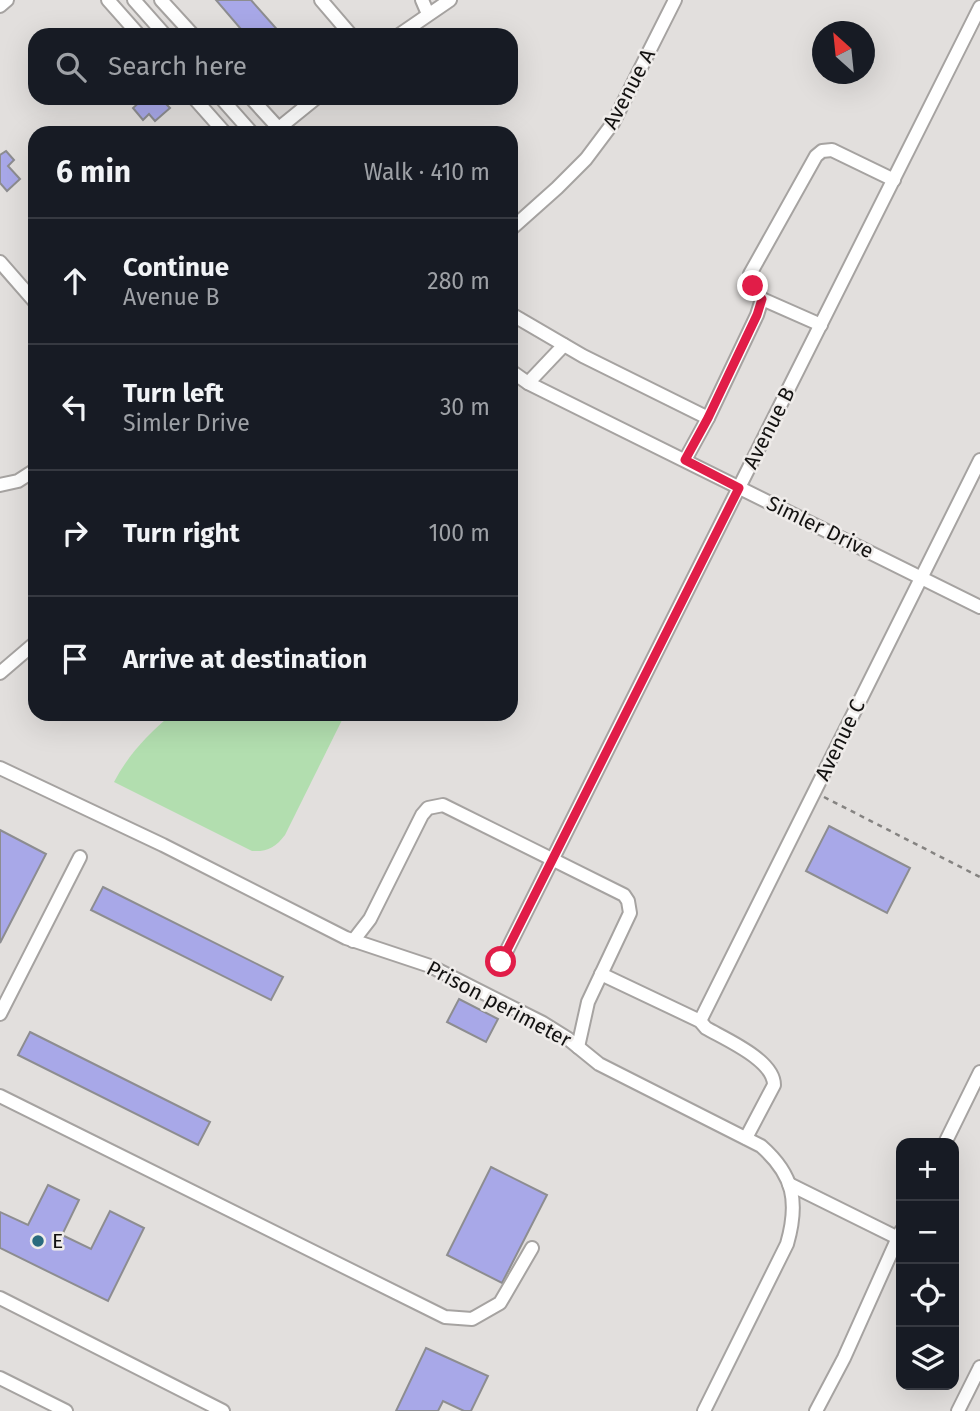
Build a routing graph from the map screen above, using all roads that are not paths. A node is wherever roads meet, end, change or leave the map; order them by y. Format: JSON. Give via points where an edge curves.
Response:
{"nodes":[{"id":1,"x":7,"y":0,"type":"edge"},
{"id":2,"x":108,"y":0,"type":"edge"},
{"id":3,"x":134,"y":0,"type":"edge"},
{"id":4,"x":161,"y":0,"type":"edge"},
{"id":5,"x":321,"y":0,"type":"edge"},
{"id":6,"x":422,"y":0,"type":"edge"},
{"id":7,"x":450,"y":0,"type":"edge"},
{"id":8,"x":675,"y":0,"type":"edge"},
{"id":9,"x":0,"y":6,"type":"edge"},
{"id":10,"x":980,"y":8,"type":"edge"},
{"id":11,"x":428,"y":14,"type":"junction"},
{"id":12,"x":133,"y":28,"type":"edge"},
{"id":13,"x":159,"y":28,"type":"edge"},
{"id":14,"x":187,"y":28,"type":"edge"},
{"id":15,"x":345,"y":28,"type":"edge"},
{"id":16,"x":409,"y":28,"type":"edge"},
{"id":17,"x":200,"y":105,"type":"edge"},
{"id":18,"x":227,"y":105,"type":"edge"},
{"id":19,"x":258,"y":105,"type":"edge"},
{"id":20,"x":308,"y":105,"type":"edge"},
{"id":21,"x":219,"y":126,"type":"edge"},
{"id":22,"x":246,"y":126,"type":"edge"},
{"id":23,"x":277,"y":126,"type":"edge"},
{"id":24,"x":285,"y":126,"type":"edge"},
{"id":25,"x":894,"y":180,"type":"junction"},
{"id":26,"x":518,"y":223,"type":"edge"},
{"id":27,"x":0,"y":262,"type":"edge"},
{"id":28,"x":28,"y":294,"type":"edge"},
{"id":29,"x":762,"y":299,"type":"junction"},
{"id":30,"x":518,"y":318,"type":"edge"},
{"id":31,"x":821,"y":326,"type":"junction"},
{"id":32,"x":564,"y":345,"type":"junction"},
{"id":33,"x":518,"y":376,"type":"edge"},
{"id":34,"x":528,"y":383,"type":"junction"},
{"id":35,"x":708,"y":418,"type":"junction"},
{"id":36,"x":685,"y":460,"type":"junction"},
{"id":37,"x":980,"y":460,"type":"edge"},
{"id":38,"x":28,"y":475,"type":"edge"},
{"id":39,"x":0,"y":485,"type":"edge"},
{"id":40,"x":739,"y":488,"type":"junction"},
{"id":41,"x":921,"y":577,"type":"junction"},
{"id":42,"x":980,"y":607,"type":"edge"},
{"id":43,"x":28,"y":649,"type":"edge"},
{"id":44,"x":0,"y":673,"type":"edge"},
{"id":45,"x":0,"y":768,"type":"edge"},
{"id":46,"x":80,"y":857,"type":"dead end"},
{"id":47,"x":552,"y":860,"type":"junction"},
{"id":48,"x":353,"y":941,"type":"junction"},
{"id":49,"x":501,"y":962,"type":"dead end"},
{"id":50,"x":601,"y":974,"type":"junction"},
{"id":51,"x":0,"y":1014,"type":"edge"},
{"id":52,"x":700,"y":1021,"type":"junction"},
{"id":53,"x":578,"y":1047,"type":"junction"},
{"id":54,"x":980,"y":1072,"type":"edge"},
{"id":55,"x":0,"y":1096,"type":"edge"},
{"id":56,"x":746,"y":1138,"type":"junction"},
{"id":57,"x":947,"y":1138,"type":"edge"},
{"id":58,"x":789,"y":1184,"type":"junction"},
{"id":59,"x":896,"y":1233,"type":"edge"},
{"id":60,"x":896,"y":1244,"type":"edge"},
{"id":61,"x":532,"y":1248,"type":"dead end"},
{"id":62,"x":1,"y":1304,"type":"edge"},
{"id":63,"x":980,"y":1367,"type":"edge"},
{"id":64,"x":0,"y":1378,"type":"edge"},
{"id":65,"x":66,"y":1411,"type":"edge"},
{"id":66,"x":223,"y":1411,"type":"edge"},
{"id":67,"x":704,"y":1411,"type":"edge"},
{"id":68,"x":816,"y":1411,"type":"edge"},
{"id":69,"x":958,"y":1411,"type":"edge"}],
"edges":[{"from":1,"to":9,"type":"street"},
{"from":2,"to":12,"type":"street"},
{"from":3,"to":13,"type":"street"},
{"from":4,"to":14,"type":"street"},
{"from":5,"to":15,"type":"street"},
{"from":6,"to":11,"type":"street"},
{"from":7,"to":11,"type":"street"},
{"from":8,"to":26,"type":"street","name":"Avenue A","via":[[614,123],[586,159]]},
{"from":10,"to":25,"type":"street","name":"Avenue B"},
{"from":11,"to":16,"type":"street"},
{"from":17,"to":21,"type":"street"},
{"from":18,"to":22,"type":"street"},
{"from":19,"to":23,"type":"street"},
{"from":20,"to":24,"type":"street"},
{"from":25,"to":29,"type":"street","via":[[832,150],[816,156],[750,274]]},
{"from":25,"to":31,"type":"street","name":"Avenue B"},
{"from":27,"to":28,"type":"street"},
{"from":29,"to":31,"type":"street"},
{"from":29,"to":35,"type":"street"},
{"from":30,"to":32,"type":"street"},
{"from":31,"to":40,"type":"street","name":"Avenue B"},
{"from":32,"to":34,"type":"street"},
{"from":32,"to":35,"type":"street"},
{"from":33,"to":34,"type":"street","name":"Simler Drive"},
{"from":34,"to":36,"type":"street","name":"Simler Drive"},
{"from":35,"to":36,"type":"street"},
{"from":36,"to":40,"type":"street","name":"Simler Drive"},
{"from":37,"to":41,"type":"street","name":"Avenue C"},
{"from":38,"to":39,"type":"street"},
{"from":40,"to":41,"type":"street","name":"Simler Drive"},
{"from":40,"to":47,"type":"street","name":"Avenue B"},
{"from":41,"to":42,"type":"street","name":"Simler Drive"},
{"from":41,"to":52,"type":"street","name":"Avenue C"},
{"from":43,"to":44,"type":"street"},
{"from":45,"to":48,"type":"street","name":"Prison perimeter"},
{"from":46,"to":51,"type":"street"},
{"from":47,"to":48,"type":"street","via":[[443,805],[428,808],[370,919]]},
{"from":47,"to":49,"type":"street","name":"Avenue B"},
{"from":47,"to":50,"type":"street","via":[[628,901],[630,913]]},
{"from":48,"to":53,"type":"street","name":"Prison perimeter","via":[[430,966],[543,1023]]},
{"from":50,"to":52,"type":"street"},
{"from":50,"to":53,"type":"street","via":[[588,1002]]},
{"from":52,"to":56,"type":"street","via":[[760,1060],[774,1077]]},
{"from":53,"to":56,"type":"street","name":"Prison perimeter","via":[[599,1064]]},
{"from":54,"to":57,"type":"street"},
{"from":55,"to":61,"type":"street","via":[[444,1317],[472,1320],[500,1303]]},
{"from":56,"to":58,"type":"street","name":"Prison perimeter","via":[[778,1161]]},
{"from":58,"to":59,"type":"street"},
{"from":58,"to":67,"type":"street","name":"Prison perimeter","via":[[793,1222],[787,1244]]},
{"from":60,"to":68,"type":"street"},
{"from":62,"to":66,"type":"street"},
{"from":63,"to":69,"type":"street"},
{"from":64,"to":65,"type":"street"}]}
